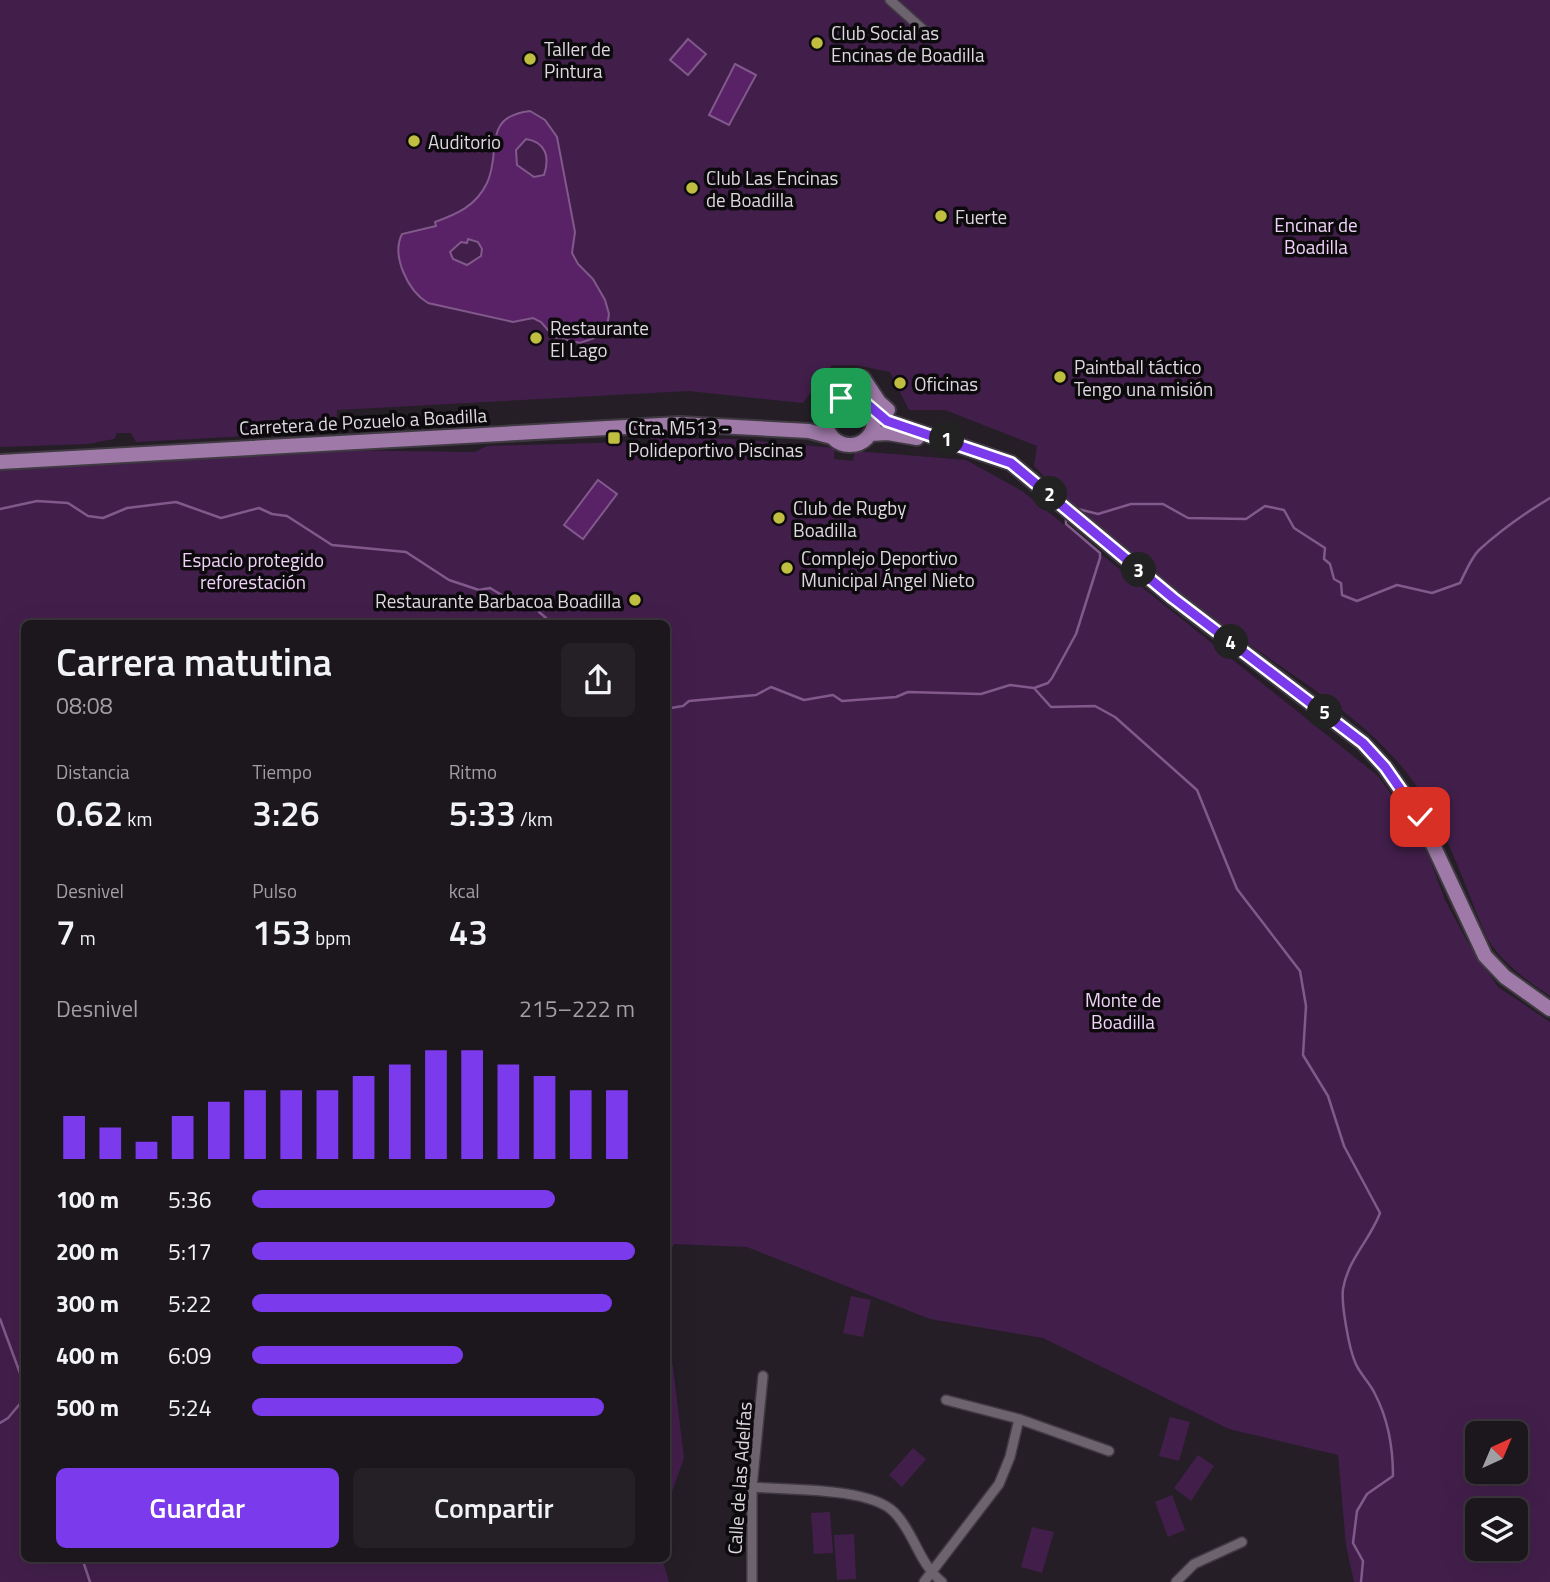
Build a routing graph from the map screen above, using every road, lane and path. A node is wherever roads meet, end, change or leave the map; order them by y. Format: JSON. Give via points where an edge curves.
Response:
{"nodes":[{"id":1,"x":890,"y":0,"type":"edge"},
{"id":2,"x":927,"y":33,"type":"dead end"},
{"id":3,"x":863,"y":378,"type":"dead end"},
{"id":4,"x":868,"y":404,"type":"junction"},
{"id":5,"x":827,"y":412,"type":"junction"},
{"id":6,"x":727,"y":426,"type":"junction"},
{"id":7,"x":870,"y":434,"type":"junction"},
{"id":8,"x":832,"y":437,"type":"junction"},
{"id":9,"x":998,"y":457,"type":"junction"},
{"id":10,"x":0,"y":462,"type":"edge"},
{"id":11,"x":1025,"y":475,"type":"junction"},
{"id":12,"x":1550,"y":1009,"type":"edge"},
{"id":13,"x":763,"y":1376,"type":"dead end"},
{"id":14,"x":946,"y":1400,"type":"dead end"},
{"id":15,"x":1019,"y":1419,"type":"junction"},
{"id":16,"x":1109,"y":1451,"type":"dead end"},
{"id":17,"x":752,"y":1487,"type":"junction"},
{"id":18,"x":1242,"y":1542,"type":"dead end"},
{"id":19,"x":931,"y":1573,"type":"junction"},
{"id":20,"x":752,"y":1582,"type":"edge"},
{"id":21,"x":924,"y":1582,"type":"edge"},
{"id":22,"x":942,"y":1582,"type":"edge"},
{"id":23,"x":1176,"y":1582,"type":"edge"}],
"edges":[{"from":1,"to":2,"type":"street"},
{"from":3,"to":9,"type":"main road","via":[[888,410]]},
{"from":4,"to":5,"type":"main road","via":[[847,397],[835,401]]},
{"from":4,"to":7,"type":"main road","via":[[874,422]]},
{"from":4,"to":9,"type":"main road","via":[[887,421]]},
{"from":5,"to":6,"type":"main road","name":"Carretera de Pozuelo a Boadilla","via":[[782,426]]},
{"from":5,"to":8,"type":"main road","via":[[826,425]]},
{"from":6,"to":8,"type":"main road","name":"Carretera de Pozuelo a Boadilla","via":[[809,431]]},
{"from":6,"to":10,"type":"main road","name":"Carretera de Pozuelo a Boadilla","via":[[618,427]]},
{"from":7,"to":8,"type":"main road","via":[[853,445]]},
{"from":7,"to":11,"type":"main road","via":[[929,441]]},
{"from":9,"to":11,"type":"main road"},
{"from":11,"to":12,"type":"main road","via":[[1173,598],[1363,743],[1420,817],[1485,956],[1505,977]]},
{"from":13,"to":17,"type":"street","name":"Calle de las Adelfas"},
{"from":14,"to":15,"type":"street"},
{"from":15,"to":16,"type":"street"},
{"from":15,"to":19,"type":"street","via":[[999,1484]]},
{"from":17,"to":19,"type":"street","via":[[871,1497],[893,1511]]},
{"from":17,"to":20,"type":"street","name":"Calle de las Adelfas"},
{"from":18,"to":23,"type":"street","via":[[1194,1564]]},
{"from":19,"to":21,"type":"street"},
{"from":19,"to":22,"type":"street"}]}
